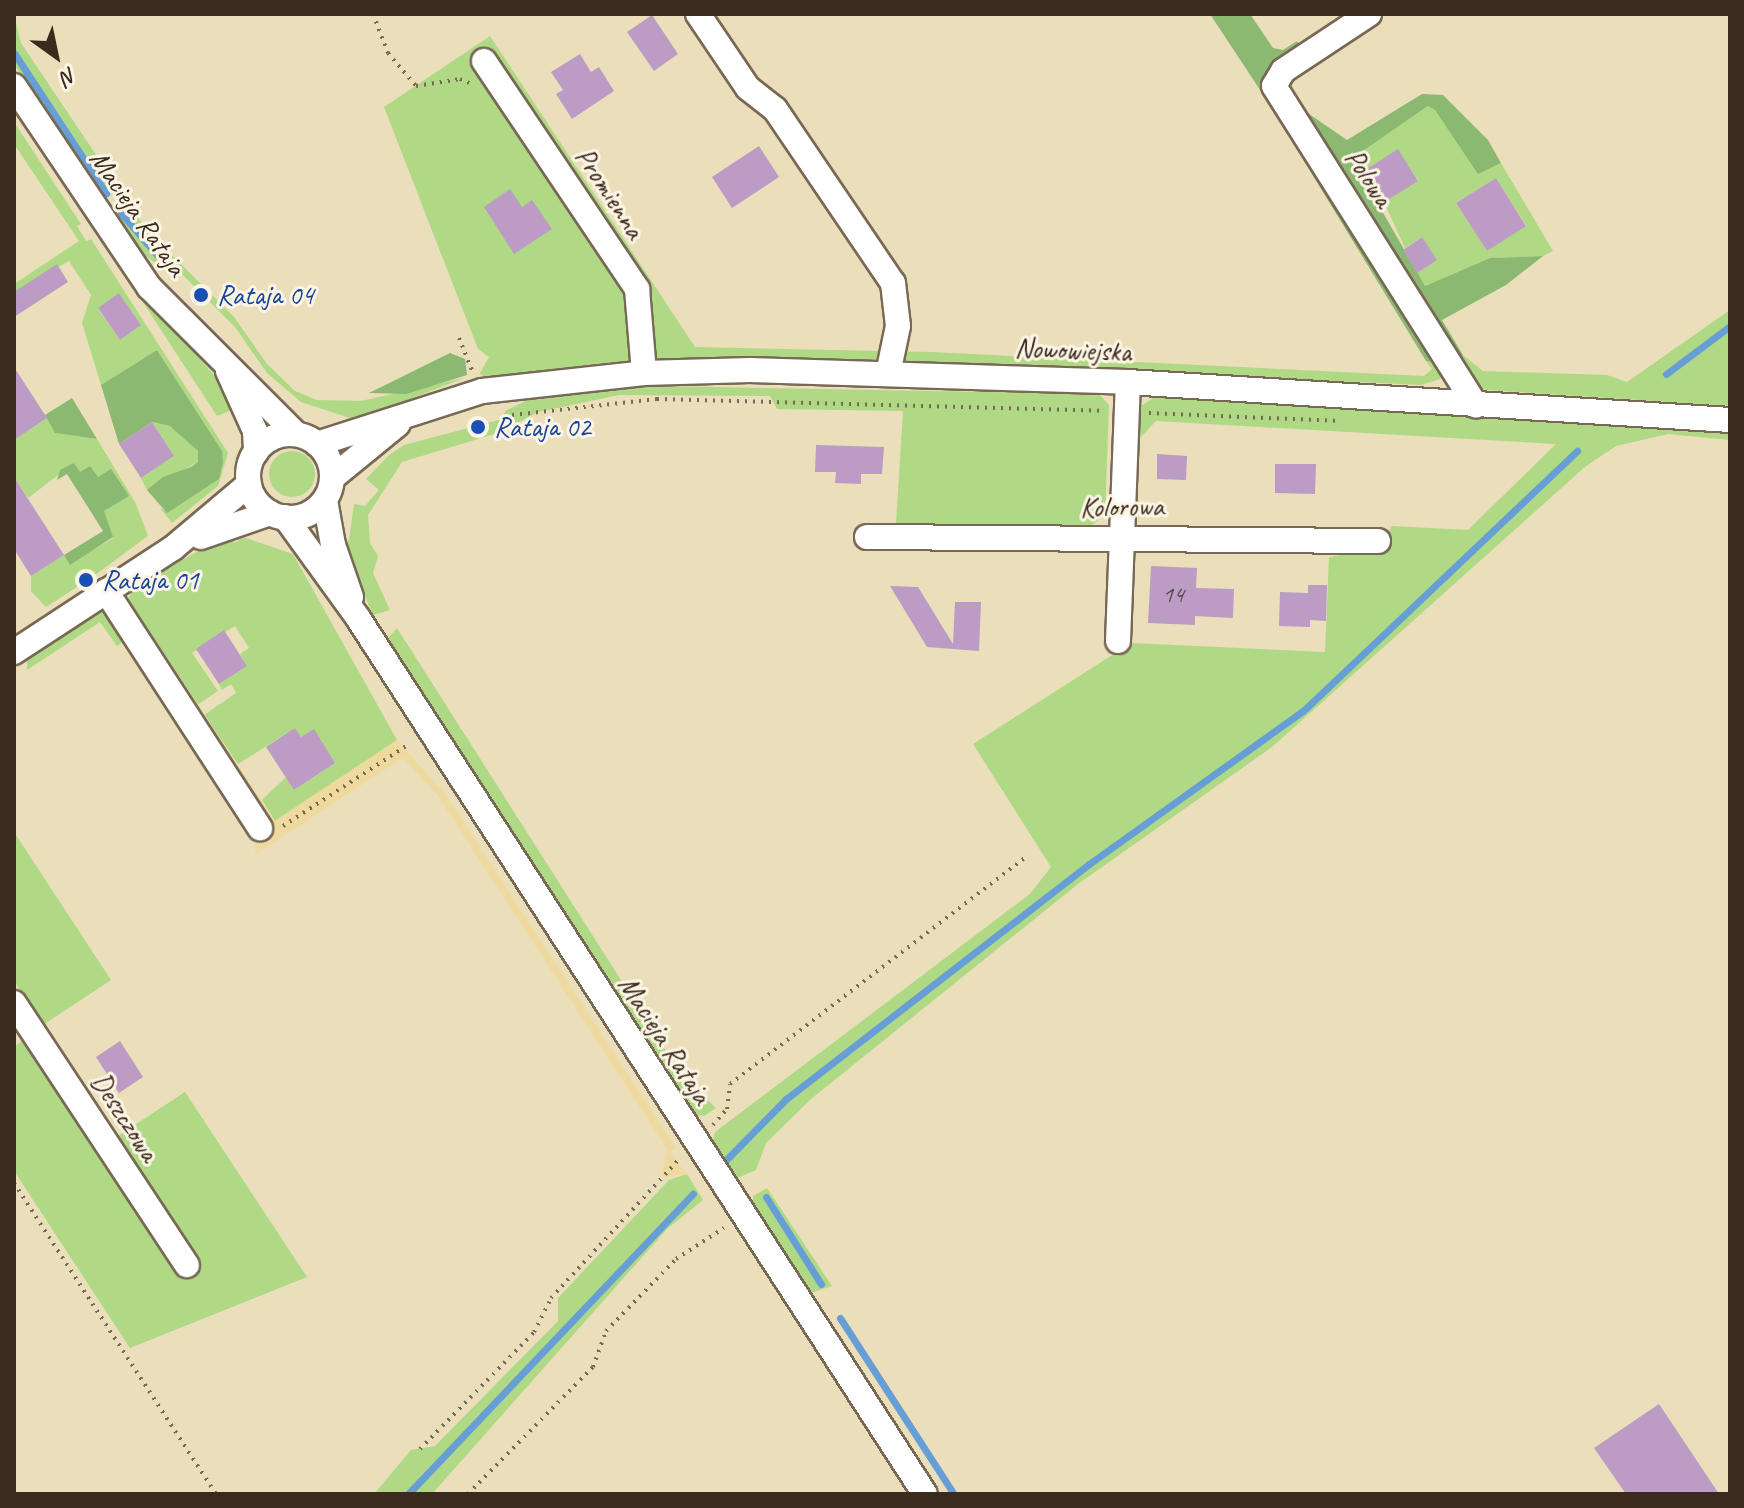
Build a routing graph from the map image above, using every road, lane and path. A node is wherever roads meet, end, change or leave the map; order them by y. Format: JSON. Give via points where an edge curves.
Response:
{"nodes":[{"id":1,"x":373,"y":14,"type":"edge"},
{"id":2,"x":698,"y":14,"type":"edge"},
{"id":3,"x":1369,"y":14,"type":"edge"},
{"id":4,"x":484,"y":61,"type":"dead end"},
{"id":5,"x":14,"y":86,"type":"edge"},
{"id":6,"x":481,"y":88,"type":"dead end"},
{"id":7,"x":459,"y":338,"type":"dead end"},
{"id":8,"x":226,"y":365,"type":"junction"},
{"id":9,"x":473,"y":372,"type":"dead end"},
{"id":10,"x":644,"y":373,"type":"junction"},
{"id":11,"x":888,"y":374,"type":"junction"},
{"id":12,"x":1128,"y":382,"type":"junction"},
{"id":13,"x":1476,"y":406,"type":"junction"},
{"id":14,"x":416,"y":411,"type":"junction"},
{"id":15,"x":1730,"y":420,"type":"edge"},
{"id":16,"x":307,"y":439,"type":"junction"},
{"id":17,"x":256,"y":452,"type":"junction"},
{"id":18,"x":249,"y":484,"type":"junction"},
{"id":19,"x":328,"y":489,"type":"junction"},
{"id":20,"x":277,"y":515,"type":"junction"},
{"id":21,"x":867,"y":537,"type":"dead end"},
{"id":22,"x":1121,"y":537,"type":"junction"},
{"id":23,"x":1378,"y":541,"type":"dead end"},
{"id":24,"x":173,"y":548,"type":"junction"},
{"id":25,"x":106,"y":591,"type":"junction"},
{"id":26,"x":358,"y":618,"type":"junction"},
{"id":27,"x":1118,"y":641,"type":"dead end"},
{"id":28,"x":14,"y":652,"type":"edge"},
{"id":29,"x":406,"y":746,"type":"dead end"},
{"id":30,"x":260,"y":828,"type":"joint"},
{"id":31,"x":14,"y":1003,"type":"edge"},
{"id":32,"x":14,"y":1183,"type":"edge"},
{"id":33,"x":744,"y":1215,"type":"junction"},
{"id":34,"x":187,"y":1265,"type":"dead end"},
{"id":35,"x":216,"y":1494,"type":"edge"},
{"id":36,"x":468,"y":1494,"type":"edge"},
{"id":37,"x":925,"y":1494,"type":"edge"}],
"edges":[{"from":1,"to":6,"type":"path","via":[[388,53],[416,86],[460,79]]},
{"from":2,"to":11,"type":"street","via":[[748,88],[775,109],[893,283],[898,326]]},
{"from":3,"to":13,"type":"street","name":"Polowa","via":[[1283,71],[1274,86]]},
{"from":4,"to":10,"type":"street","name":"Promienna","via":[[637,289]]},
{"from":5,"to":8,"type":"street","name":"Macieja Rataja","via":[[149,287]]},
{"from":7,"to":9,"type":"path"},
{"from":8,"to":16,"type":"street","name":"Macieja Rataja"},
{"from":8,"to":17,"type":"street","name":"Macieja Rataja","via":[[255,431]]},
{"from":10,"to":11,"type":"street","name":"Nowowiejska"},
{"from":10,"to":14,"type":"street","name":"Nowowiejska","via":[[482,391]]},
{"from":11,"to":12,"type":"street","name":"Nowowiejska"},
{"from":12,"to":13,"type":"street","name":"Nowowiejska"},
{"from":12,"to":22,"type":"street"},
{"from":13,"to":15,"type":"street","name":"Nowowiejska"},
{"from":14,"to":16,"type":"street","name":"Nowowiejska"},
{"from":14,"to":19,"type":"street","name":"Nowowiejska"},
{"from":16,"to":17,"type":"street","via":[[269,439]]},
{"from":16,"to":19,"type":"street","via":[[329,459]]},
{"from":17,"to":18,"type":"street"},
{"from":18,"to":20,"type":"street","via":[[256,501]]},
{"from":18,"to":24,"type":"street"},
{"from":19,"to":20,"type":"street","via":[[303,516]]},
{"from":19,"to":26,"type":"street","name":"Macieja Rataja","via":[[333,545]]},
{"from":20,"to":24,"type":"street"},
{"from":20,"to":26,"type":"street","name":"Macieja Rataja"},
{"from":21,"to":22,"type":"street","name":"Kolorowa"},
{"from":22,"to":23,"type":"street","name":"Kolorowa"},
{"from":22,"to":27,"type":"street"},
{"from":24,"to":25,"type":"street"},
{"from":25,"to":28,"type":"street"},
{"from":25,"to":30,"type":"street"},
{"from":26,"to":33,"type":"street","name":"Macieja Rataja"},
{"from":29,"to":30,"type":"path","via":[[297,818],[272,832]]},
{"from":31,"to":34,"type":"street","name":"Deszczowa"},
{"from":32,"to":35,"type":"path"},
{"from":33,"to":36,"type":"path","via":[[676,1259],[606,1331],[593,1367]]},
{"from":33,"to":37,"type":"street","name":"Macieja Rataja"}]}
